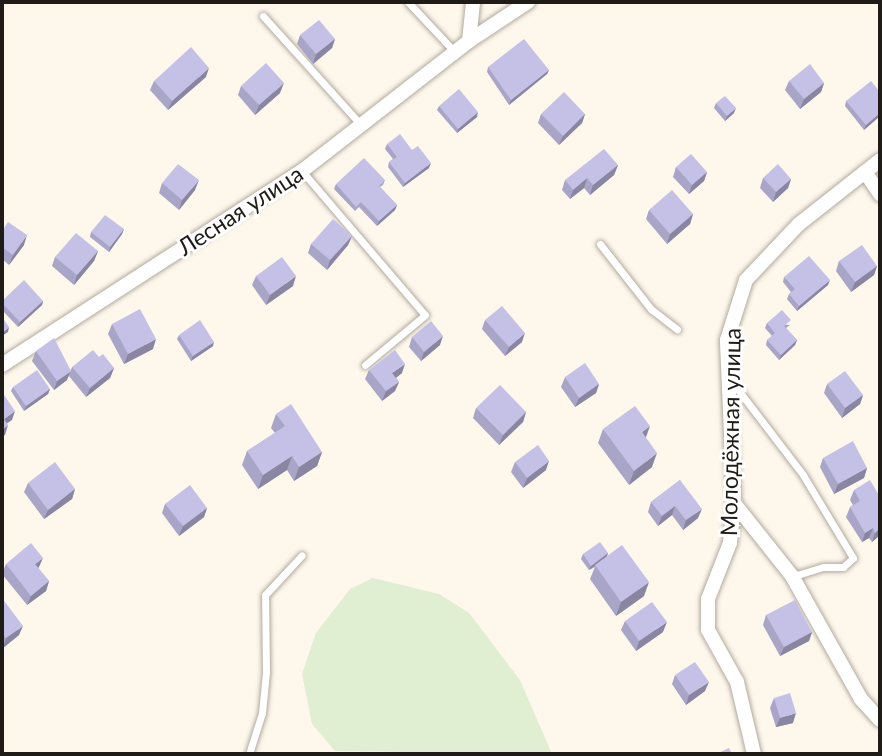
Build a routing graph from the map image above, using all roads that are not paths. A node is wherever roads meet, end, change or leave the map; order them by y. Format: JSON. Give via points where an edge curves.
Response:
{"nodes":[{"id":1,"x":408,"y":2,"type":"edge"},
{"id":2,"x":473,"y":2,"type":"edge"},
{"id":3,"x":528,"y":2,"type":"edge"},
{"id":4,"x":264,"y":16,"type":"dead end"},
{"id":5,"x":469,"y":41,"type":"junction"},
{"id":6,"x":454,"y":52,"type":"junction"},
{"id":7,"x":362,"y":126,"type":"junction"},
{"id":8,"x":880,"y":160,"type":"edge"},
{"id":9,"x":302,"y":171,"type":"junction"},
{"id":10,"x":865,"y":172,"type":"junction"},
{"id":11,"x":880,"y":194,"type":"edge"},
{"id":12,"x":600,"y":244,"type":"dead end"},
{"id":13,"x":677,"y":329,"type":"dead end"},
{"id":14,"x":2,"y":365,"type":"edge"},
{"id":15,"x":365,"y":365,"type":"dead end"},
{"id":16,"x":727,"y":376,"type":"junction"},
{"id":17,"x":734,"y":503,"type":"junction"},
{"id":18,"x":302,"y":555,"type":"dead end"},
{"id":19,"x":792,"y":576,"type":"junction"},
{"id":20,"x":880,"y":720,"type":"edge"},
{"id":21,"x":249,"y":754,"type":"edge"},
{"id":22,"x":754,"y":754,"type":"edge"}],
"edges":[{"from":1,"to":6,"type":"lane"},
{"from":2,"to":5,"type":"street"},
{"from":3,"to":5,"type":"street","name":"Лесная улица"},
{"from":4,"to":7,"type":"lane"},
{"from":5,"to":6,"type":"street","name":"Лесная улица"},
{"from":6,"to":7,"type":"street","name":"Лесная улица"},
{"from":7,"to":9,"type":"street","name":"Лесная улица"},
{"from":8,"to":10,"type":"street","name":"Молодёжная улица"},
{"from":9,"to":14,"type":"street","name":"Лесная улица"},
{"from":9,"to":15,"type":"lane","via":[[425,315]]},
{"from":10,"to":11,"type":"street"},
{"from":10,"to":16,"type":"street","name":"Молодёжная улица","via":[[799,224],[746,281],[727,340]]},
{"from":12,"to":13,"type":"lane","via":[[651,309]]},
{"from":16,"to":17,"type":"street","name":"Молодёжная улица"},
{"from":16,"to":19,"type":"lane","via":[[803,475],[853,558],[843,567],[822,567]]},
{"from":17,"to":19,"type":"street"},
{"from":17,"to":22,"type":"street","name":"Молодёжная улица","via":[[730,542],[708,600],[709,630],[737,682]]},
{"from":18,"to":21,"type":"lane","via":[[265,595],[262,713]]},
{"from":19,"to":20,"type":"street","via":[[861,699]]}]}
